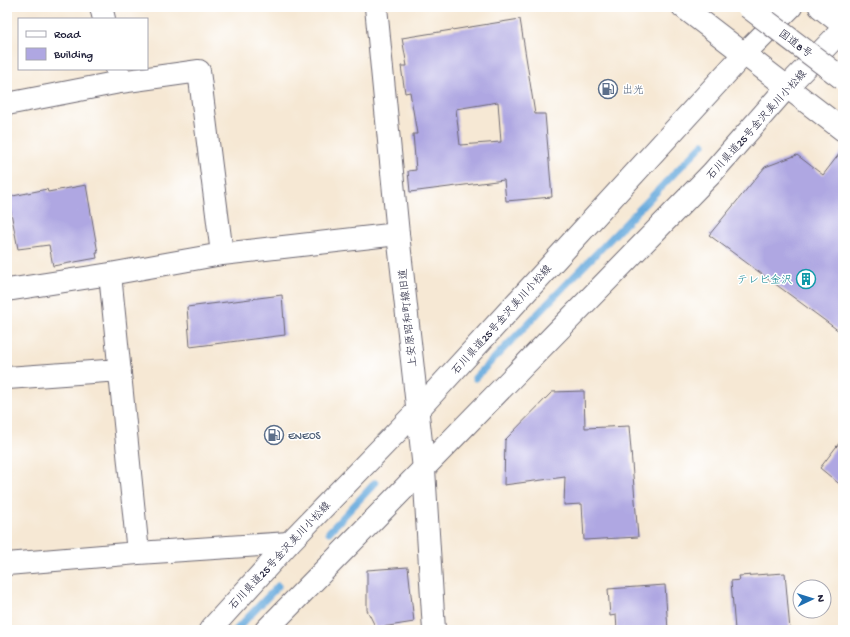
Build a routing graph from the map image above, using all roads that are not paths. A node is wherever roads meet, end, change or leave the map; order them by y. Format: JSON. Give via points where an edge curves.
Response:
{"nodes":[{"id":1,"x":101,"y":7,"type":"edge"},
{"id":2,"x":376,"y":7,"type":"edge"},
{"id":3,"x":683,"y":7,"type":"edge"},
{"id":4,"x":748,"y":7,"type":"edge"},
{"id":5,"x":791,"y":7,"type":"edge"},
{"id":6,"x":820,"y":7,"type":"edge"},
{"id":7,"x":104,"y":18,"type":"edge"},
{"id":8,"x":843,"y":25,"type":"edge"},
{"id":9,"x":843,"y":29,"type":"edge"},
{"id":10,"x":744,"y":54,"type":"junction"},
{"id":11,"x":118,"y":75,"type":"edge"},
{"id":12,"x":843,"y":79,"type":"edge"},
{"id":13,"x":787,"y":87,"type":"junction"},
{"id":14,"x":7,"y":104,"type":"edge"},
{"id":15,"x":843,"y":130,"type":"edge"},
{"id":16,"x":398,"y":234,"type":"junction"},
{"id":17,"x":222,"y":254,"type":"junction"},
{"id":18,"x":110,"y":274,"type":"junction"},
{"id":19,"x":8,"y":285,"type":"edge"},
{"id":20,"x":120,"y":370,"type":"junction"},
{"id":21,"x":7,"y":378,"type":"edge"},
{"id":22,"x":418,"y":410,"type":"junction"},
{"id":23,"x":424,"y":469,"type":"junction"},
{"id":24,"x":289,"y":543,"type":"junction"},
{"id":25,"x":138,"y":553,"type":"junction"},
{"id":26,"x":7,"y":564,"type":"edge"},
{"id":27,"x":210,"y":630,"type":"edge"},
{"id":28,"x":266,"y":630,"type":"edge"},
{"id":29,"x":434,"y":630,"type":"edge"}],
"edges":[{"from":1,"to":7,"type":"main road"},
{"from":2,"to":16,"type":"main road","name":"上安原昭和町線旧道"},
{"from":3,"to":10,"type":"main road"},
{"from":4,"to":12,"type":"main road","name":"国道8号","bridge":true},
{"from":5,"to":10,"type":"main road","name":"石川県道25号金沢美川小松線"},
{"from":6,"to":8,"type":"main road"},
{"from":9,"to":13,"type":"main road","name":"石川県道25号金沢美川小松線"},
{"from":10,"to":13,"type":"main road"},
{"from":10,"to":22,"type":"main road","name":"石川県道25号金沢美川小松線"},
{"from":11,"to":14,"type":"main road"},
{"from":11,"to":17,"type":"main road","via":[[199,71]]},
{"from":13,"to":15,"type":"main road"},
{"from":13,"to":23,"type":"main road","name":"石川県道25号金沢美川小松線","via":[[712,174]]},
{"from":16,"to":17,"type":"main road"},
{"from":16,"to":22,"type":"main road","name":"上安原昭和町線旧道"},
{"from":17,"to":18,"type":"main road"},
{"from":18,"to":19,"type":"main road"},
{"from":18,"to":20,"type":"main road"},
{"from":20,"to":21,"type":"main road"},
{"from":20,"to":25,"type":"main road"},
{"from":22,"to":23,"type":"main road","name":"上安原昭和町線旧道"},
{"from":22,"to":24,"type":"main road","name":"石川県道25号金沢美川小松線"},
{"from":23,"to":28,"type":"main road","name":"石川県道25号金沢美川小松線"},
{"from":23,"to":29,"type":"main road","name":"上安原昭和町線旧道"},
{"from":24,"to":25,"type":"main road"},
{"from":24,"to":27,"type":"main road","name":"石川県道25号金沢美川小松線"},
{"from":25,"to":26,"type":"main road"}]}
